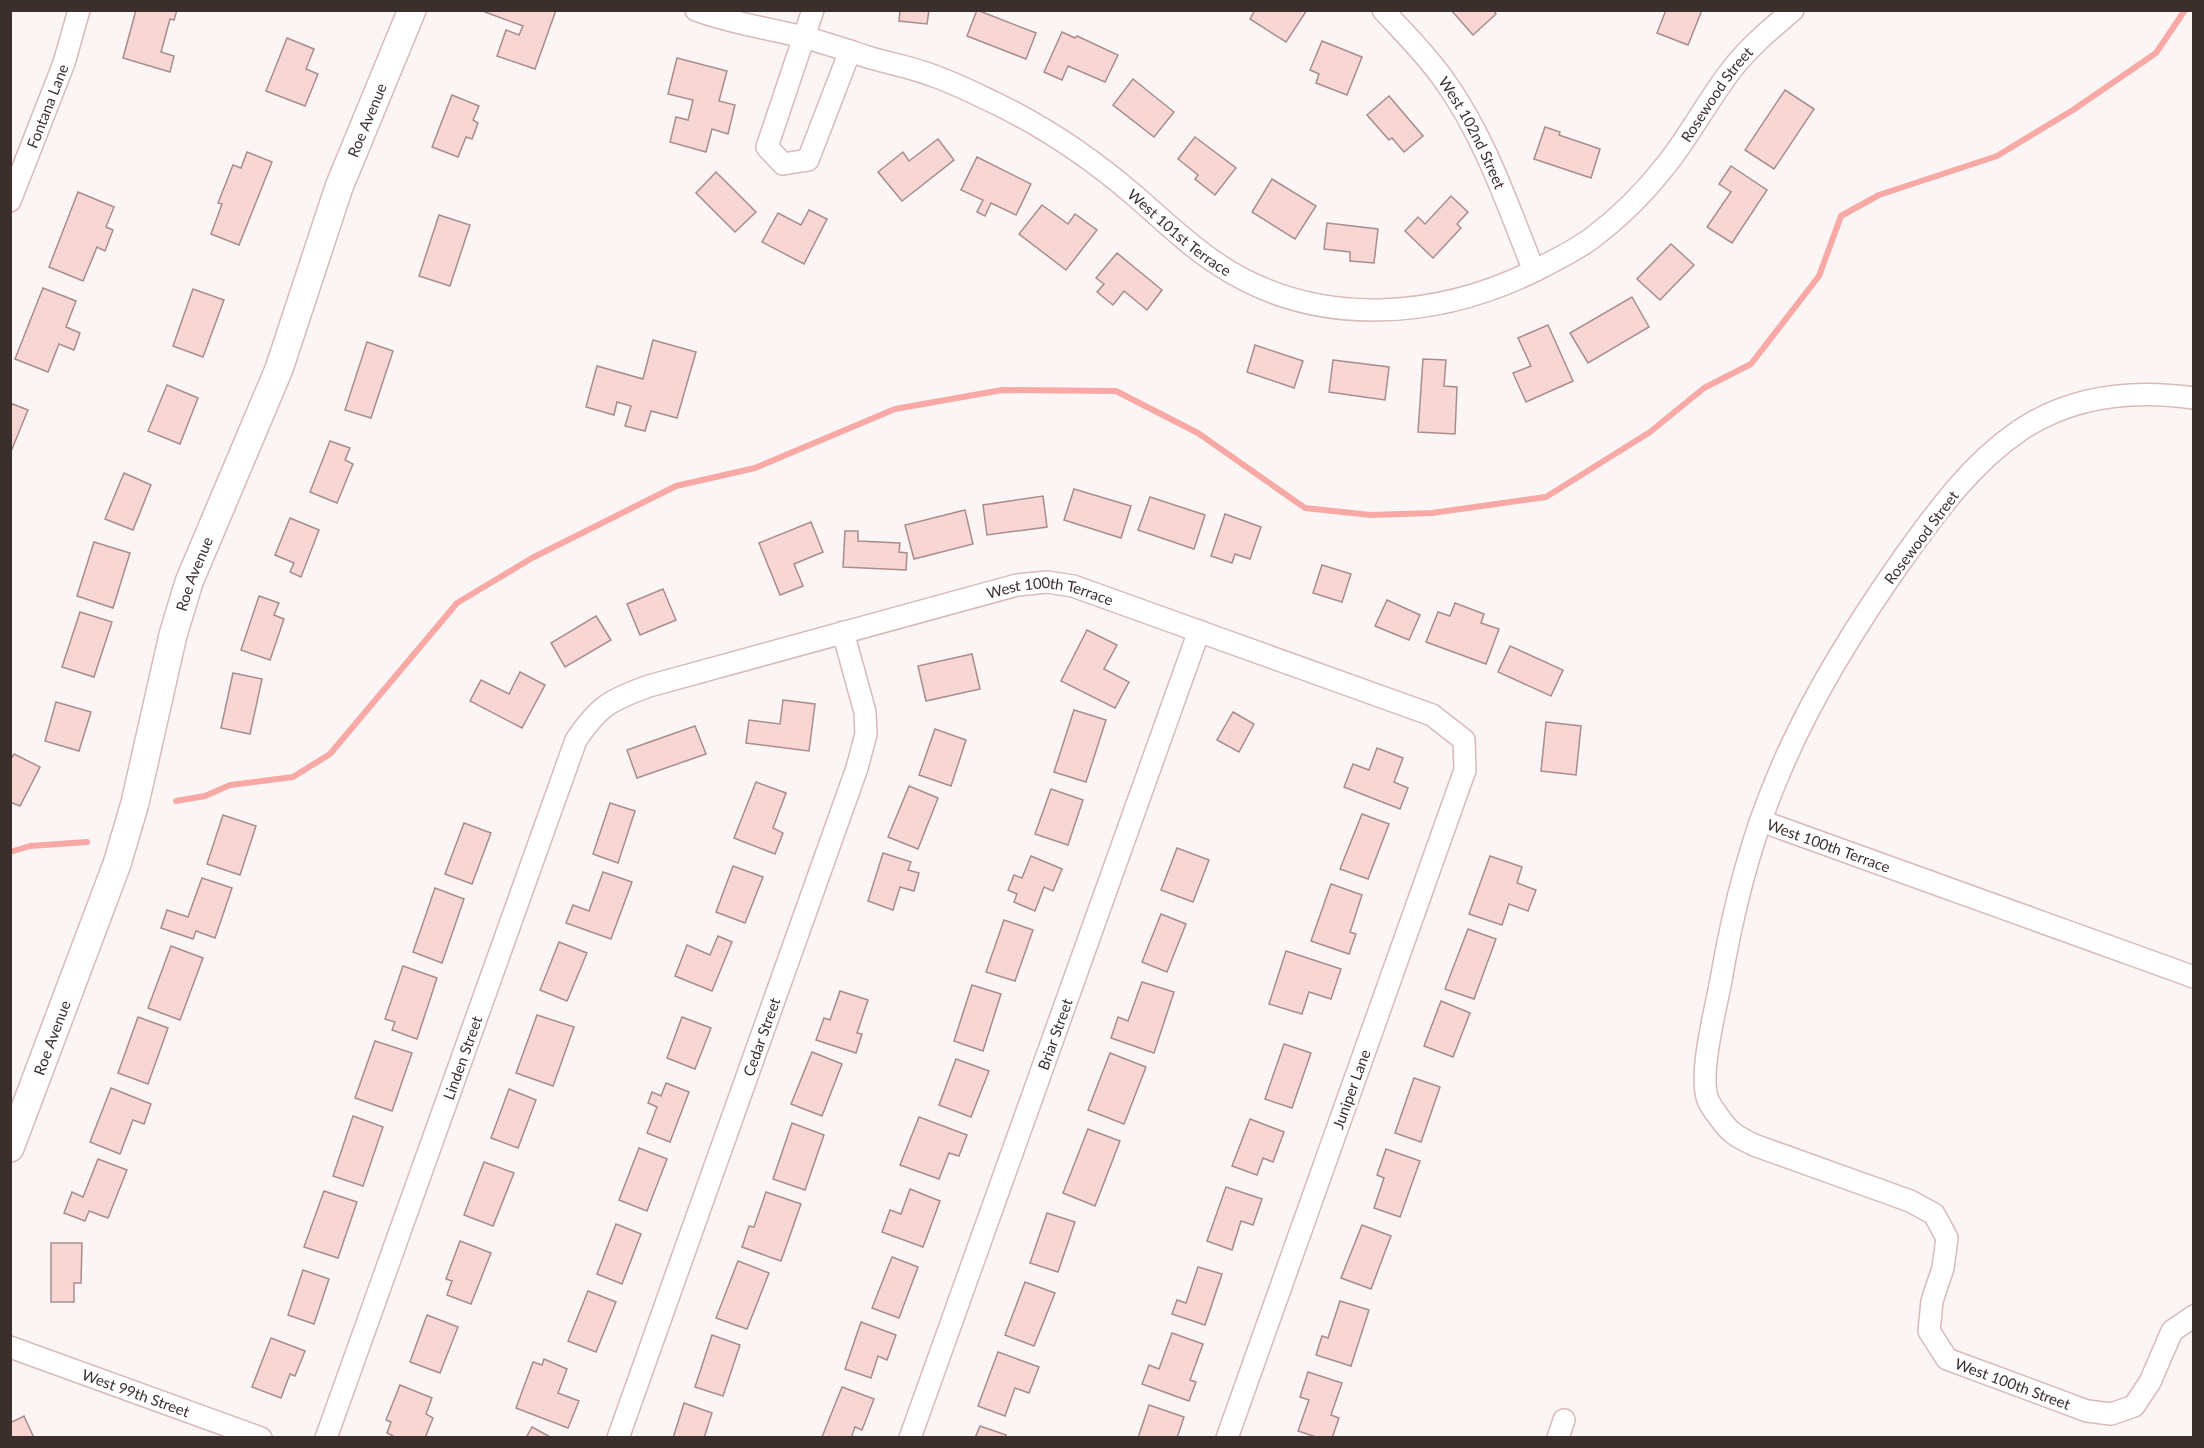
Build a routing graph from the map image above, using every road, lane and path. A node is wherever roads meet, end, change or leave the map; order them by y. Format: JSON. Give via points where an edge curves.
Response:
{"nodes":[{"id":1,"x":79,"y":10,"type":"edge"},
{"id":2,"x":411,"y":10,"type":"edge"},
{"id":3,"x":696,"y":10,"type":"edge"},
{"id":4,"x":813,"y":10,"type":"edge"},
{"id":5,"x":1383,"y":10,"type":"edge"},
{"id":6,"x":1793,"y":10,"type":"edge"},
{"id":7,"x":1771,"y":17,"type":"edge"},
{"id":8,"x":804,"y":37,"type":"junction"},
{"id":9,"x":850,"y":51,"type":"junction"},
{"id":10,"x":10,"y":201,"type":"edge"},
{"id":11,"x":1534,"y":271,"type":"junction"},
{"id":12,"x":2193,"y":398,"type":"edge"},
{"id":13,"x":1199,"y":631,"type":"junction"},
{"id":14,"x":843,"y":632,"type":"junction"},
{"id":15,"x":622,"y":696,"type":"joint"},
{"id":16,"x":1464,"y":740,"type":"joint"},
{"id":17,"x":1761,"y":821,"type":"junction"},
{"id":18,"x":2193,"y":976,"type":"edge"},
{"id":19,"x":10,"y":1148,"type":"edge"},
{"id":20,"x":1822,"y":1170,"type":"joint"},
{"id":21,"x":2193,"y":1316,"type":"edge"},
{"id":22,"x":10,"y":1347,"type":"edge"},
{"id":23,"x":261,"y":1437,"type":"edge"},
{"id":24,"x":326,"y":1437,"type":"edge"},
{"id":25,"x":618,"y":1437,"type":"edge"},
{"id":26,"x":910,"y":1437,"type":"edge"},
{"id":27,"x":1227,"y":1437,"type":"edge"}],
"edges":[{"from":1,"to":10,"type":"street","name":"Fontana Lane","via":[[64,63]]},
{"from":2,"to":19,"type":"main road","name":"Roe Avenue","via":[[339,187],[275,379],[189,582],[117,864]]},
{"from":3,"to":8,"type":"street","name":"West 101st Terrace"},
{"from":4,"to":8,"type":"street"},
{"from":5,"to":11,"type":"street","name":"West 102nd Street","via":[[1444,80],[1471,123]]},
{"from":6,"to":7,"type":"street","name":"Rosewood Street"},
{"from":7,"to":11,"type":"street","name":"Rosewood Street","via":[[1666,166],[1629,207],[1570,253]]},
{"from":8,"to":9,"type":"street","name":"West 101st Terrace"},
{"from":8,"to":9,"type":"street","via":[[767,147],[783,164],[808,160]]},
{"from":9,"to":11,"type":"street","name":"West 101st Terrace","via":[[934,76],[996,104],[1100,168],[1221,267],[1300,301],[1344,309],[1396,311],[1485,293]]},
{"from":12,"to":17,"type":"street","name":"Rosewood Street","via":[[2128,393],[2075,403],[2020,430],[1986,457],[1921,535],[1859,625],[1808,713]]},
{"from":13,"to":14,"type":"street","name":"West 100th Terrace","via":[[1073,586],[1047,582],[1017,585]]},
{"from":13,"to":16,"type":"street","name":"West 100th Terrace","via":[[1432,715]]},
{"from":13,"to":26,"type":"street","name":"Briar Street"},
{"from":14,"to":15,"type":"street","name":"West 100th Terrace"},
{"from":14,"to":25,"type":"street","name":"Cedar Street","via":[[865,712],[866,734],[857,768]]},
{"from":15,"to":24,"type":"street","name":"Linden Street","via":[[590,720],[576,740]]},
{"from":16,"to":27,"type":"street","name":"Juniper Lane","via":[[1465,770]]},
{"from":17,"to":18,"type":"street","name":"West 100th Terrace"},
{"from":17,"to":20,"type":"street","name":"West 100th Terrace","via":[[1731,924],[1705,1074],[1708,1099],[1731,1132],[1754,1145]]},
{"from":20,"to":21,"type":"street","name":"West 100th Street","via":[[1910,1201],[1934,1214],[1947,1238],[1929,1331],[1947,1359],[1995,1378],[2087,1411],[2111,1414],[2134,1406],[2150,1383],[2172,1331]]},
{"from":22,"to":23,"type":"street","name":"West 99th Street"}]}
